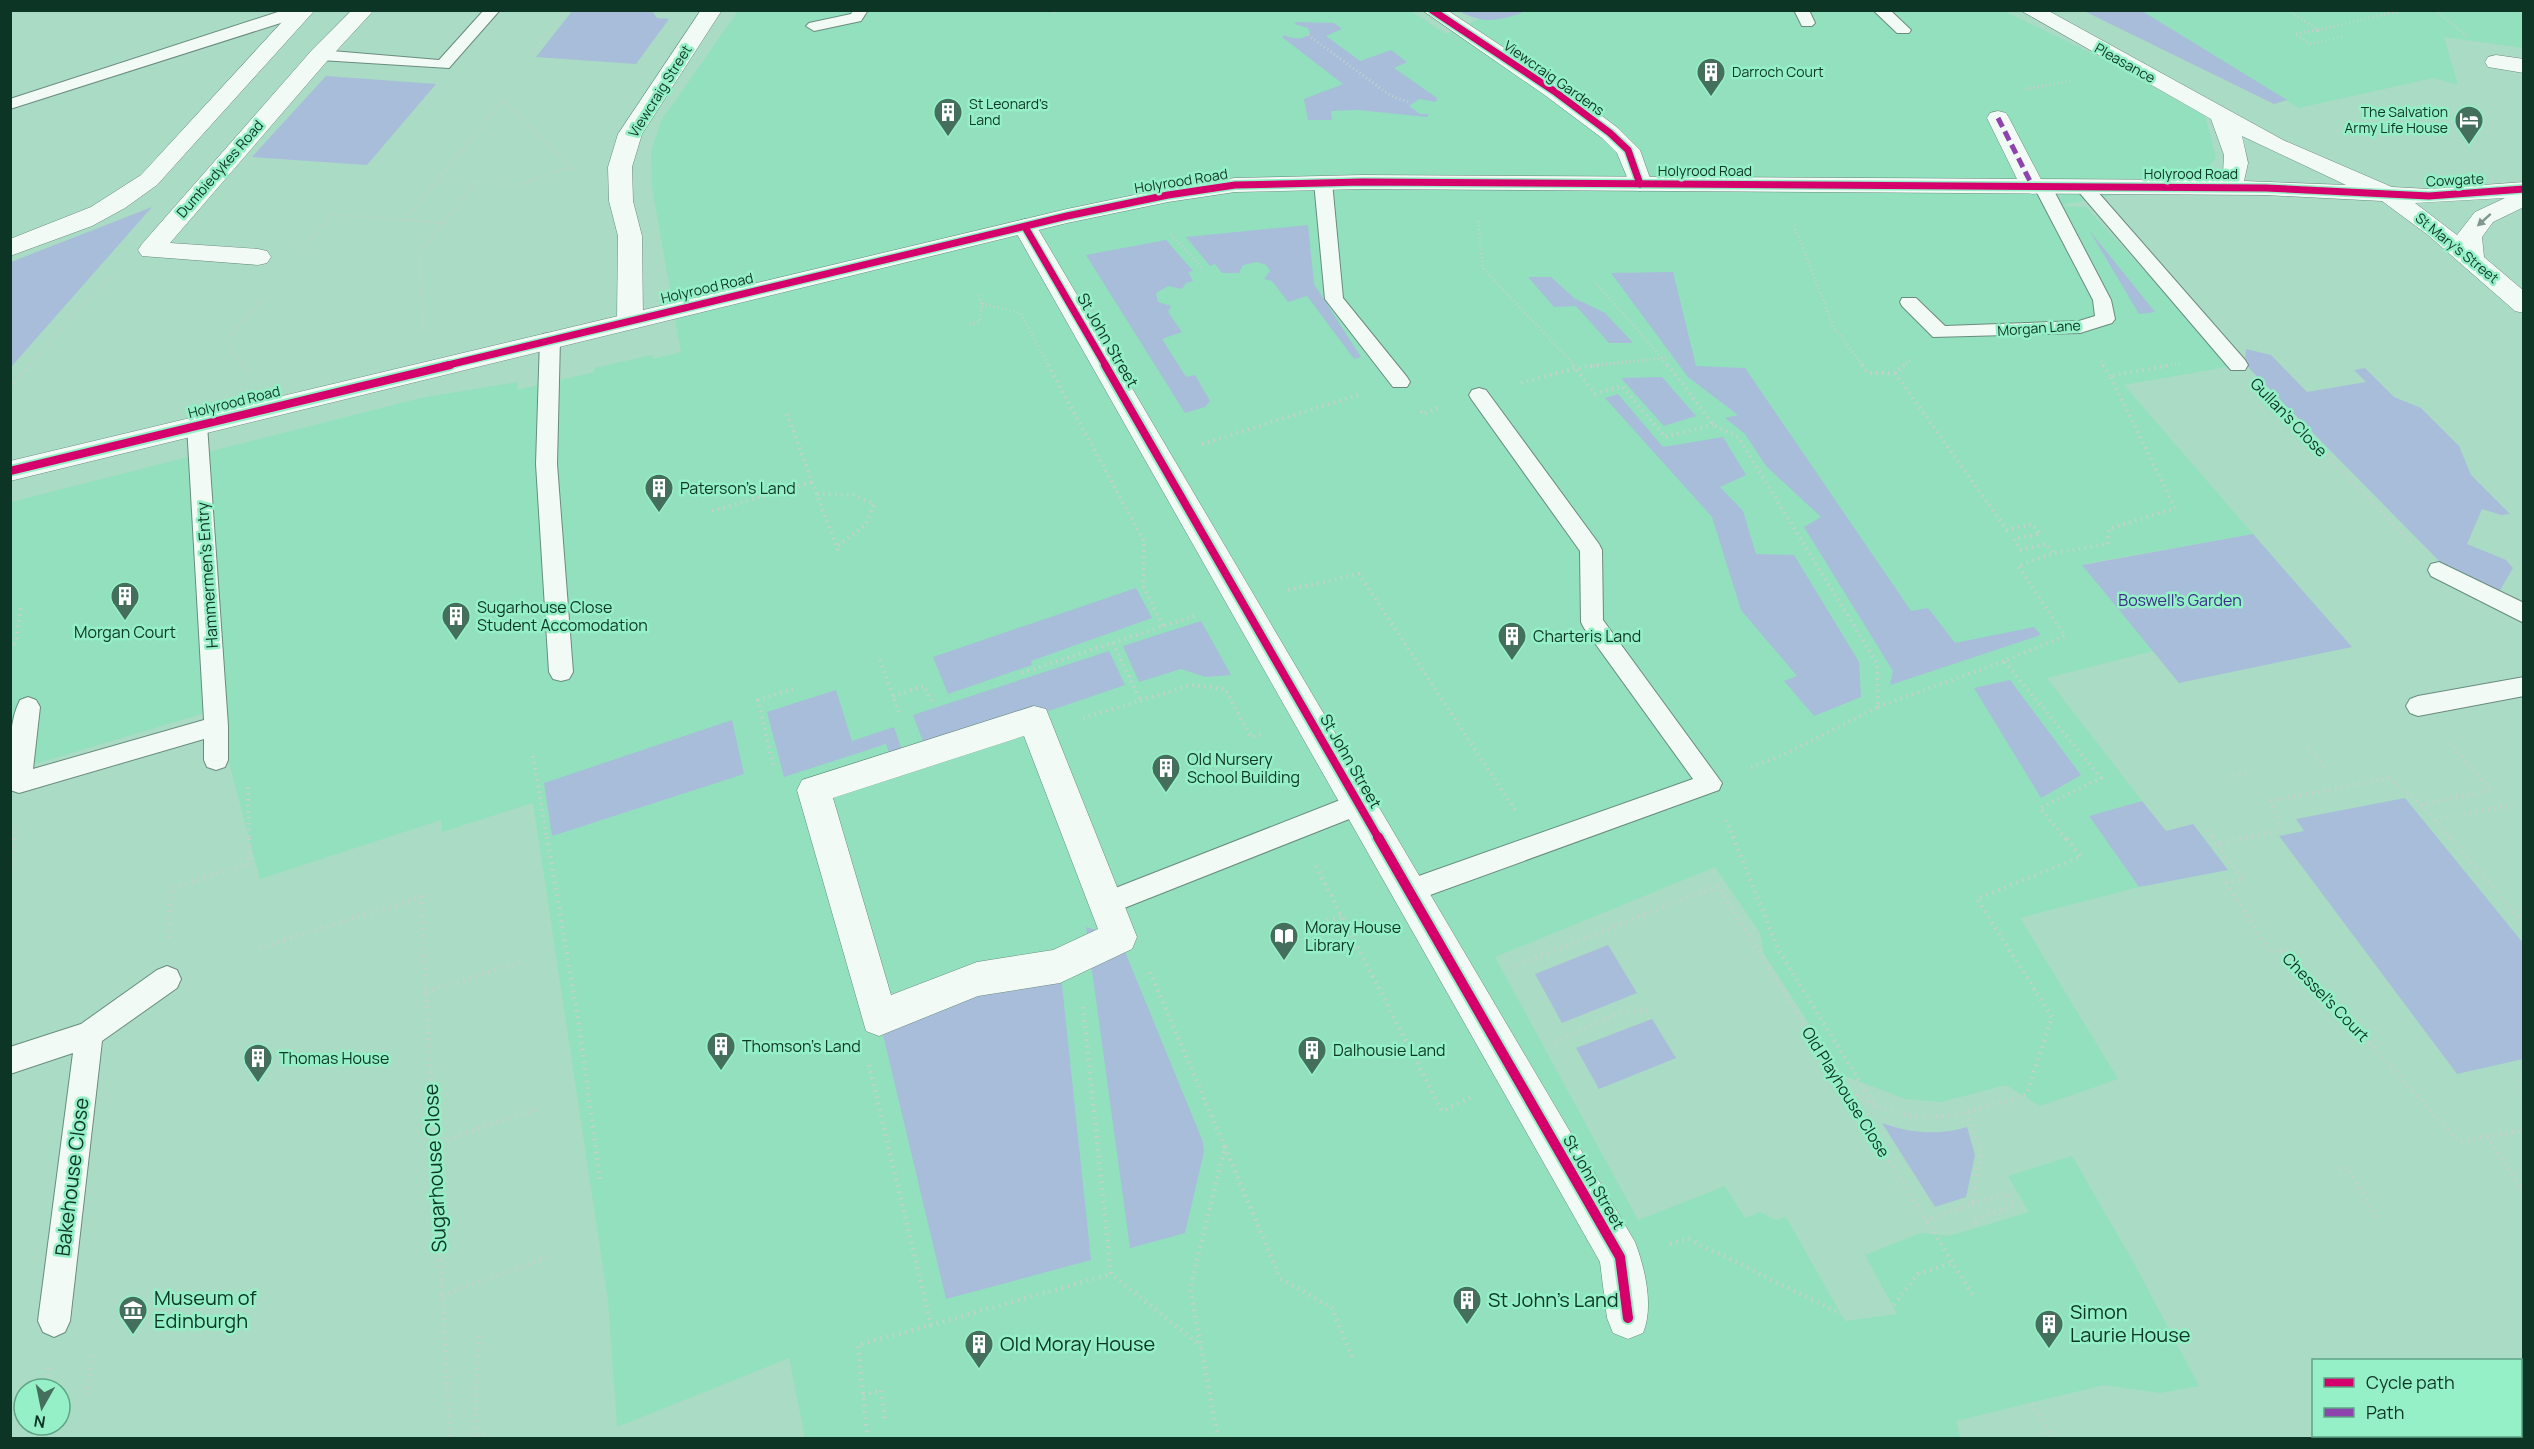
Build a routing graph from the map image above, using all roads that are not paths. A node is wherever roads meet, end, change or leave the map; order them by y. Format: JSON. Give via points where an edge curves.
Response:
{"nodes":[{"id":1,"x":296,"y":10,"type":"edge"},
{"id":2,"x":305,"y":10,"type":"edge"},
{"id":3,"x":364,"y":10,"type":"edge"},
{"id":4,"x":493,"y":10,"type":"edge"},
{"id":5,"x":712,"y":10,"type":"edge"},
{"id":6,"x":861,"y":10,"type":"edge"},
{"id":7,"x":1432,"y":10,"type":"edge"},
{"id":8,"x":1880,"y":10,"type":"edge"},
{"id":9,"x":2030,"y":10,"type":"edge"},
{"id":10,"x":814,"y":26,"type":"dead end"},
{"id":11,"x":1903,"y":30,"type":"dead end"},
{"id":12,"x":320,"y":55,"type":"junction"},
{"id":13,"x":2496,"y":62,"type":"dead end"},
{"id":14,"x":2523,"y":66,"type":"edge"},
{"id":15,"x":10,"y":104,"type":"edge"},
{"id":16,"x":2221,"y":116,"type":"junction"},
{"id":17,"x":1998,"y":118,"type":"dead end"},
{"id":18,"x":1323,"y":182,"type":"junction"},
{"id":19,"x":1640,"y":184,"type":"junction"},
{"id":20,"x":2038,"y":187,"type":"junction"},
{"id":21,"x":2084,"y":187,"type":"junction"},
{"id":22,"x":2215,"y":188,"type":"junction"},
{"id":23,"x":2523,"y":189,"type":"edge"},
{"id":24,"x":2388,"y":194,"type":"junction"},
{"id":25,"x":2523,"y":198,"type":"edge"},
{"id":26,"x":1025,"y":227,"type":"junction"},
{"id":27,"x":10,"y":248,"type":"edge"},
{"id":28,"x":258,"y":257,"type":"dead end"},
{"id":29,"x":2472,"y":260,"type":"junction"},
{"id":30,"x":1909,"y":302,"type":"dead end"},
{"id":31,"x":2523,"y":305,"type":"edge"},
{"id":32,"x":630,"y":320,"type":"junction"},
{"id":33,"x":550,"y":339,"type":"junction"},
{"id":34,"x":2238,"y":365,"type":"road end"},
{"id":35,"x":1400,"y":382,"type":"road end"},
{"id":36,"x":1479,"y":395,"type":"road end"},
{"id":37,"x":198,"y":425,"type":"junction"},
{"id":38,"x":10,"y":471,"type":"edge"},
{"id":39,"x":2439,"y":570,"type":"road end"},
{"id":40,"x":2523,"y":614,"type":"edge"},
{"id":41,"x":561,"y":672,"type":"dead end"},
{"id":42,"x":2523,"y":686,"type":"edge"},
{"id":43,"x":2418,"y":706,"type":"road end"},
{"id":44,"x":28,"y":707,"type":"dead end"},
{"id":45,"x":216,"y":726,"type":"junction"},
{"id":46,"x":216,"y":760,"type":"dead end"},
{"id":47,"x":15,"y":785,"type":"edge"},
{"id":48,"x":1358,"y":804,"type":"junction"},
{"id":49,"x":1408,"y":891,"type":"junction"},
{"id":50,"x":1111,"y":901,"type":"junction"},
{"id":51,"x":167,"y":979,"type":"dead end"},
{"id":52,"x":89,"y":1034,"type":"junction"},
{"id":53,"x":10,"y":1061,"type":"edge"},
{"id":54,"x":1628,"y":1318,"type":"dead end"},
{"id":55,"x":54,"y":1321,"type":"dead end"}],
"edges":[{"from":1,"to":15,"type":"lane","via":[[282,18]]},
{"from":2,"to":27,"type":"street","via":[[148,180],[120,202],[66,230]]},
{"from":3,"to":12,"type":"street","name":"Dumbiedykes Road"},
{"from":4,"to":12,"type":"lane","via":[[443,65]]},
{"from":5,"to":32,"type":"street","name":"Viewcraig Street","via":[[630,134],[620,167],[621,201],[630,236]]},
{"from":6,"to":10,"type":"lane","via":[[856,18]]},
{"from":7,"to":19,"type":"street","name":"Viewcraig Gardens","via":[[1610,133],[1628,150]]},
{"from":8,"to":11,"type":"lane"},
{"from":9,"to":16,"type":"street","name":"Pleasance"},
{"from":12,"to":28,"type":"street","name":"Dumbiedykes Road","via":[[150,250]]},
{"from":13,"to":14,"type":"street"},
{"from":16,"to":22,"type":"street","via":[[2232,138],[2237,162],[2234,178]]},
{"from":16,"to":24,"type":"street","name":"Pleasance","via":[[2275,145]]},
{"from":17,"to":20,"type":"street"},
{"from":18,"to":19,"type":"street","name":"Holyrood Road"},
{"from":18,"to":26,"type":"street","name":"Holyrood Road","via":[[1203,189]]},
{"from":18,"to":35,"type":"lane","via":[[1334,299]]},
{"from":19,"to":20,"type":"street","name":"Holyrood Road"},
{"from":20,"to":21,"type":"street","name":"Holyrood Road"},
{"from":20,"to":30,"type":"lane","name":"Morgan Lane","via":[[2102,300],[2105,319],[2080,327],[1940,333]]},
{"from":21,"to":22,"type":"street","name":"Holyrood Road"},
{"from":21,"to":34,"type":"lane","name":"Gullan's Close"},
{"from":22,"to":24,"type":"street","name":"Holyrood Road"},
{"from":23,"to":24,"type":"street","name":"Cowgate","via":[[2450,195]]},
{"from":24,"to":29,"type":"street","name":"St Mary's Street"},
{"from":25,"to":29,"type":"street","one_way":true,"via":[[2484,217],[2469,236]]},
{"from":26,"to":32,"type":"street","name":"Holyrood Road"},
{"from":26,"to":48,"type":"street","name":"St John Street"},
{"from":29,"to":31,"type":"street","name":"St Mary's Street"},
{"from":32,"to":33,"type":"street","name":"Holyrood Road"},
{"from":33,"to":37,"type":"street","name":"Holyrood Road"},
{"from":33,"to":41,"type":"lane","via":[[545,441]]},
{"from":36,"to":49,"type":"lane","via":[[1591,550],[1592,622],[1710,783]]},
{"from":37,"to":38,"type":"street","name":"Holyrood Road"},
{"from":37,"to":45,"type":"lane","name":"Hammermen's Entry"},
{"from":39,"to":40,"type":"lane"},
{"from":42,"to":43,"type":"lane"},
{"from":44,"to":47,"type":"lane"},
{"from":45,"to":46,"type":"lane","name":"Hammermen's Entry"},
{"from":45,"to":47,"type":"lane"},
{"from":48,"to":49,"type":"street","name":"St John Street"},
{"from":48,"to":50,"type":"lane"},
{"from":49,"to":54,"type":"street","name":"St John Street","via":[[1620,1257]]},
{"from":50,"to":50,"type":"street","via":[[1119,937],[1060,966],[977,979],[879,1018],[814,790],[1034,719]]},
{"from":51,"to":52,"type":"lane"},
{"from":52,"to":53,"type":"lane"},
{"from":52,"to":55,"type":"lane","name":"Bakehouse Close"}]}
